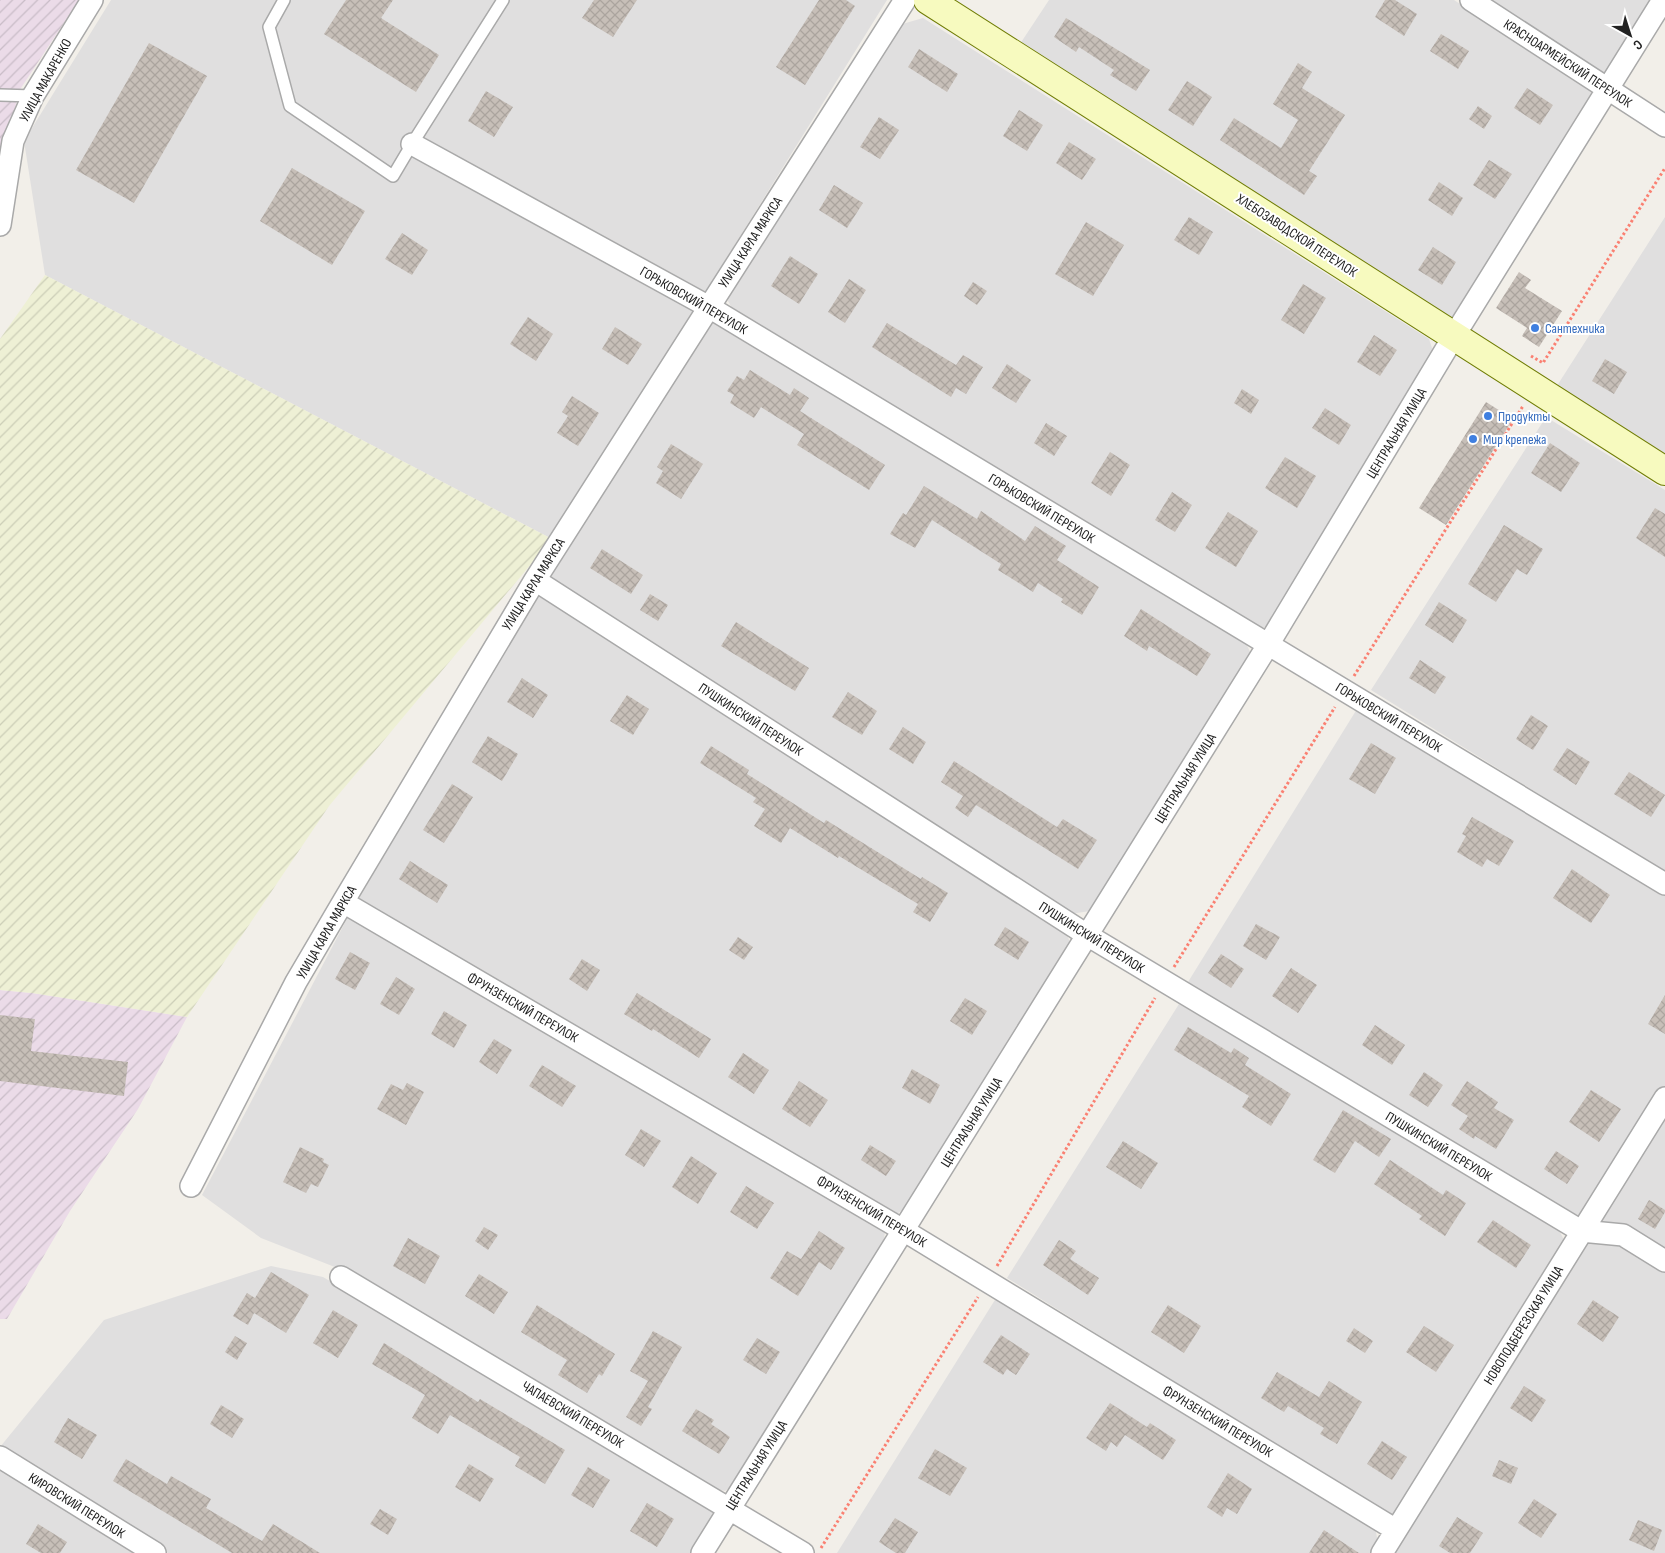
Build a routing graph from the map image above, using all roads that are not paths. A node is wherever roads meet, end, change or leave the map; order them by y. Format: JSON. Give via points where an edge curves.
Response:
{"nodes":[{"id":1,"x":92,"y":0,"type":"edge"},
{"id":2,"x":284,"y":0,"type":"edge"},
{"id":3,"x":503,"y":0,"type":"edge"},
{"id":4,"x":905,"y":0,"type":"edge"},
{"id":5,"x":928,"y":0,"type":"edge"},
{"id":6,"x":1471,"y":0,"type":"edge"},
{"id":7,"x":1663,"y":0,"type":"edge"},
{"id":8,"x":1608,"y":89,"type":"junction"},
{"id":9,"x":0,"y":95,"type":"edge"},
{"id":10,"x":33,"y":96,"type":"junction"},
{"id":11,"x":1665,"y":126,"type":"edge"},
{"id":12,"x":412,"y":144,"type":"junction"},
{"id":13,"x":0,"y":225,"type":"edge"},
{"id":14,"x":709,"y":307,"type":"junction"},
{"id":15,"x":1454,"y":336,"type":"junction"},
{"id":16,"x":1665,"y":471,"type":"edge"},
{"id":17,"x":535,"y":580,"type":"junction"},
{"id":18,"x":1268,"y":645,"type":"junction"},
{"id":19,"x":1665,"y":884,"type":"edge"},
{"id":20,"x":343,"y":902,"type":"junction"},
{"id":21,"x":1087,"y":935,"type":"junction"},
{"id":22,"x":1665,"y":1098,"type":"edge"},
{"id":23,"x":191,"y":1186,"type":"dead end"},
{"id":24,"x":904,"y":1230,"type":"junction"},
{"id":25,"x":1581,"y":1231,"type":"junction"},
{"id":26,"x":1665,"y":1261,"type":"edge"},
{"id":27,"x":341,"y":1276,"type":"dead end"},
{"id":28,"x":0,"y":1457,"type":"edge"},
{"id":29,"x":729,"y":1508,"type":"junction"},
{"id":30,"x":1396,"y":1530,"type":"junction"},
{"id":31,"x":155,"y":1553,"type":"edge"},
{"id":32,"x":702,"y":1553,"type":"edge"},
{"id":33,"x":804,"y":1553,"type":"edge"},
{"id":34,"x":1382,"y":1553,"type":"edge"}],
"edges":[{"from":1,"to":10,"type":"street","name":"УЛИЦА МАКАРЕНКО"},
{"from":2,"to":12,"type":"lane","via":[[269,27],[290,106],[393,176]]},
{"from":3,"to":12,"type":"lane"},
{"from":4,"to":14,"type":"street","name":"УЛИЦА КАРЛА МАРКСА"},
{"from":5,"to":15,"type":"street","name":"ХЛЕБОЗАВОДСКОЙ ПЕРЕУЛОК"},
{"from":6,"to":8,"type":"street","name":"КРАСНОАРМЕЙСКИЙ ПЕРЕУЛОК"},
{"from":7,"to":8,"type":"street","name":"ЦЕНТРАЛЬНАЯ УЛИЦА"},
{"from":8,"to":11,"type":"street","name":"КРАСНОАРМЕЙСКИЙ ПЕРЕУЛОК"},
{"from":8,"to":15,"type":"street","name":"ЦЕНТРАЛЬНАЯ УЛИЦА"},
{"from":9,"to":10,"type":"lane"},
{"from":10,"to":13,"type":"street","name":"УЛИЦА МАКАРЕНКО","via":[[13,140]]},
{"from":12,"to":14,"type":"street","name":"ГОРЬКОВСКИЙ ПЕРЕУЛОК"},
{"from":14,"to":17,"type":"street","name":"УЛИЦА КАРЛА МАРКСА"},
{"from":14,"to":18,"type":"street","name":"ГОРЬКОВСКИЙ ПЕРЕУЛОК"},
{"from":15,"to":16,"type":"street","name":"ХЛЕБОЗАВОДСКОЙ ПЕРЕУЛОК"},
{"from":15,"to":18,"type":"street","name":"ЦЕНТРАЛЬНАЯ УЛИЦА"},
{"from":17,"to":20,"type":"street","name":"УЛИЦА КАРЛА МАРКСА"},
{"from":17,"to":21,"type":"street","name":"ПУШКИНСКИЙ ПЕРЕУЛОК"},
{"from":18,"to":19,"type":"street","name":"ГОРЬКОВСКИЙ ПЕРЕУЛОК"},
{"from":18,"to":21,"type":"street","name":"ЦЕНТРАЛЬНАЯ УЛИЦА"},
{"from":20,"to":23,"type":"street","name":"УЛИЦА КАРЛА МАРКСА","via":[[296,982]]},
{"from":20,"to":24,"type":"street","name":"ФРУНЗЕНСКИЙ ПЕРЕУЛОК"},
{"from":21,"to":24,"type":"street","name":"ЦЕНТРАЛЬНАЯ УЛИЦА"},
{"from":21,"to":25,"type":"street","name":"ПУШКИНСКИЙ ПЕРЕУЛОК"},
{"from":22,"to":25,"type":"street","name":"НОВОПОДБЕРЕЗСКАЯ УЛИЦА"},
{"from":24,"to":29,"type":"street","name":"ЦЕНТРАЛЬНАЯ УЛИЦА"},
{"from":24,"to":30,"type":"street","name":"ФРУНЗЕНСКИЙ ПЕРЕУЛОК"},
{"from":25,"to":26,"type":"street","name":"ПУШКИНСКИЙ ПЕРЕУЛОК","via":[[1623,1235]]},
{"from":25,"to":30,"type":"street","name":"НОВОПОДБЕРЕЗСКАЯ УЛИЦА"},
{"from":27,"to":29,"type":"street","name":"ЧАПАЕВСКИЙ ПЕРЕУЛОК"},
{"from":28,"to":31,"type":"street","name":"КИРОВСКИЙ ПЕРЕУЛОК"},
{"from":29,"to":32,"type":"street","name":"ЦЕНТРАЛЬНАЯ УЛИЦА"},
{"from":29,"to":33,"type":"street","name":"ЧАПАЕВСКИЙ ПЕРЕУЛОК"},
{"from":30,"to":34,"type":"street","name":"НОВОПОДБЕРЕЗСКАЯ УЛИЦА"}]}
